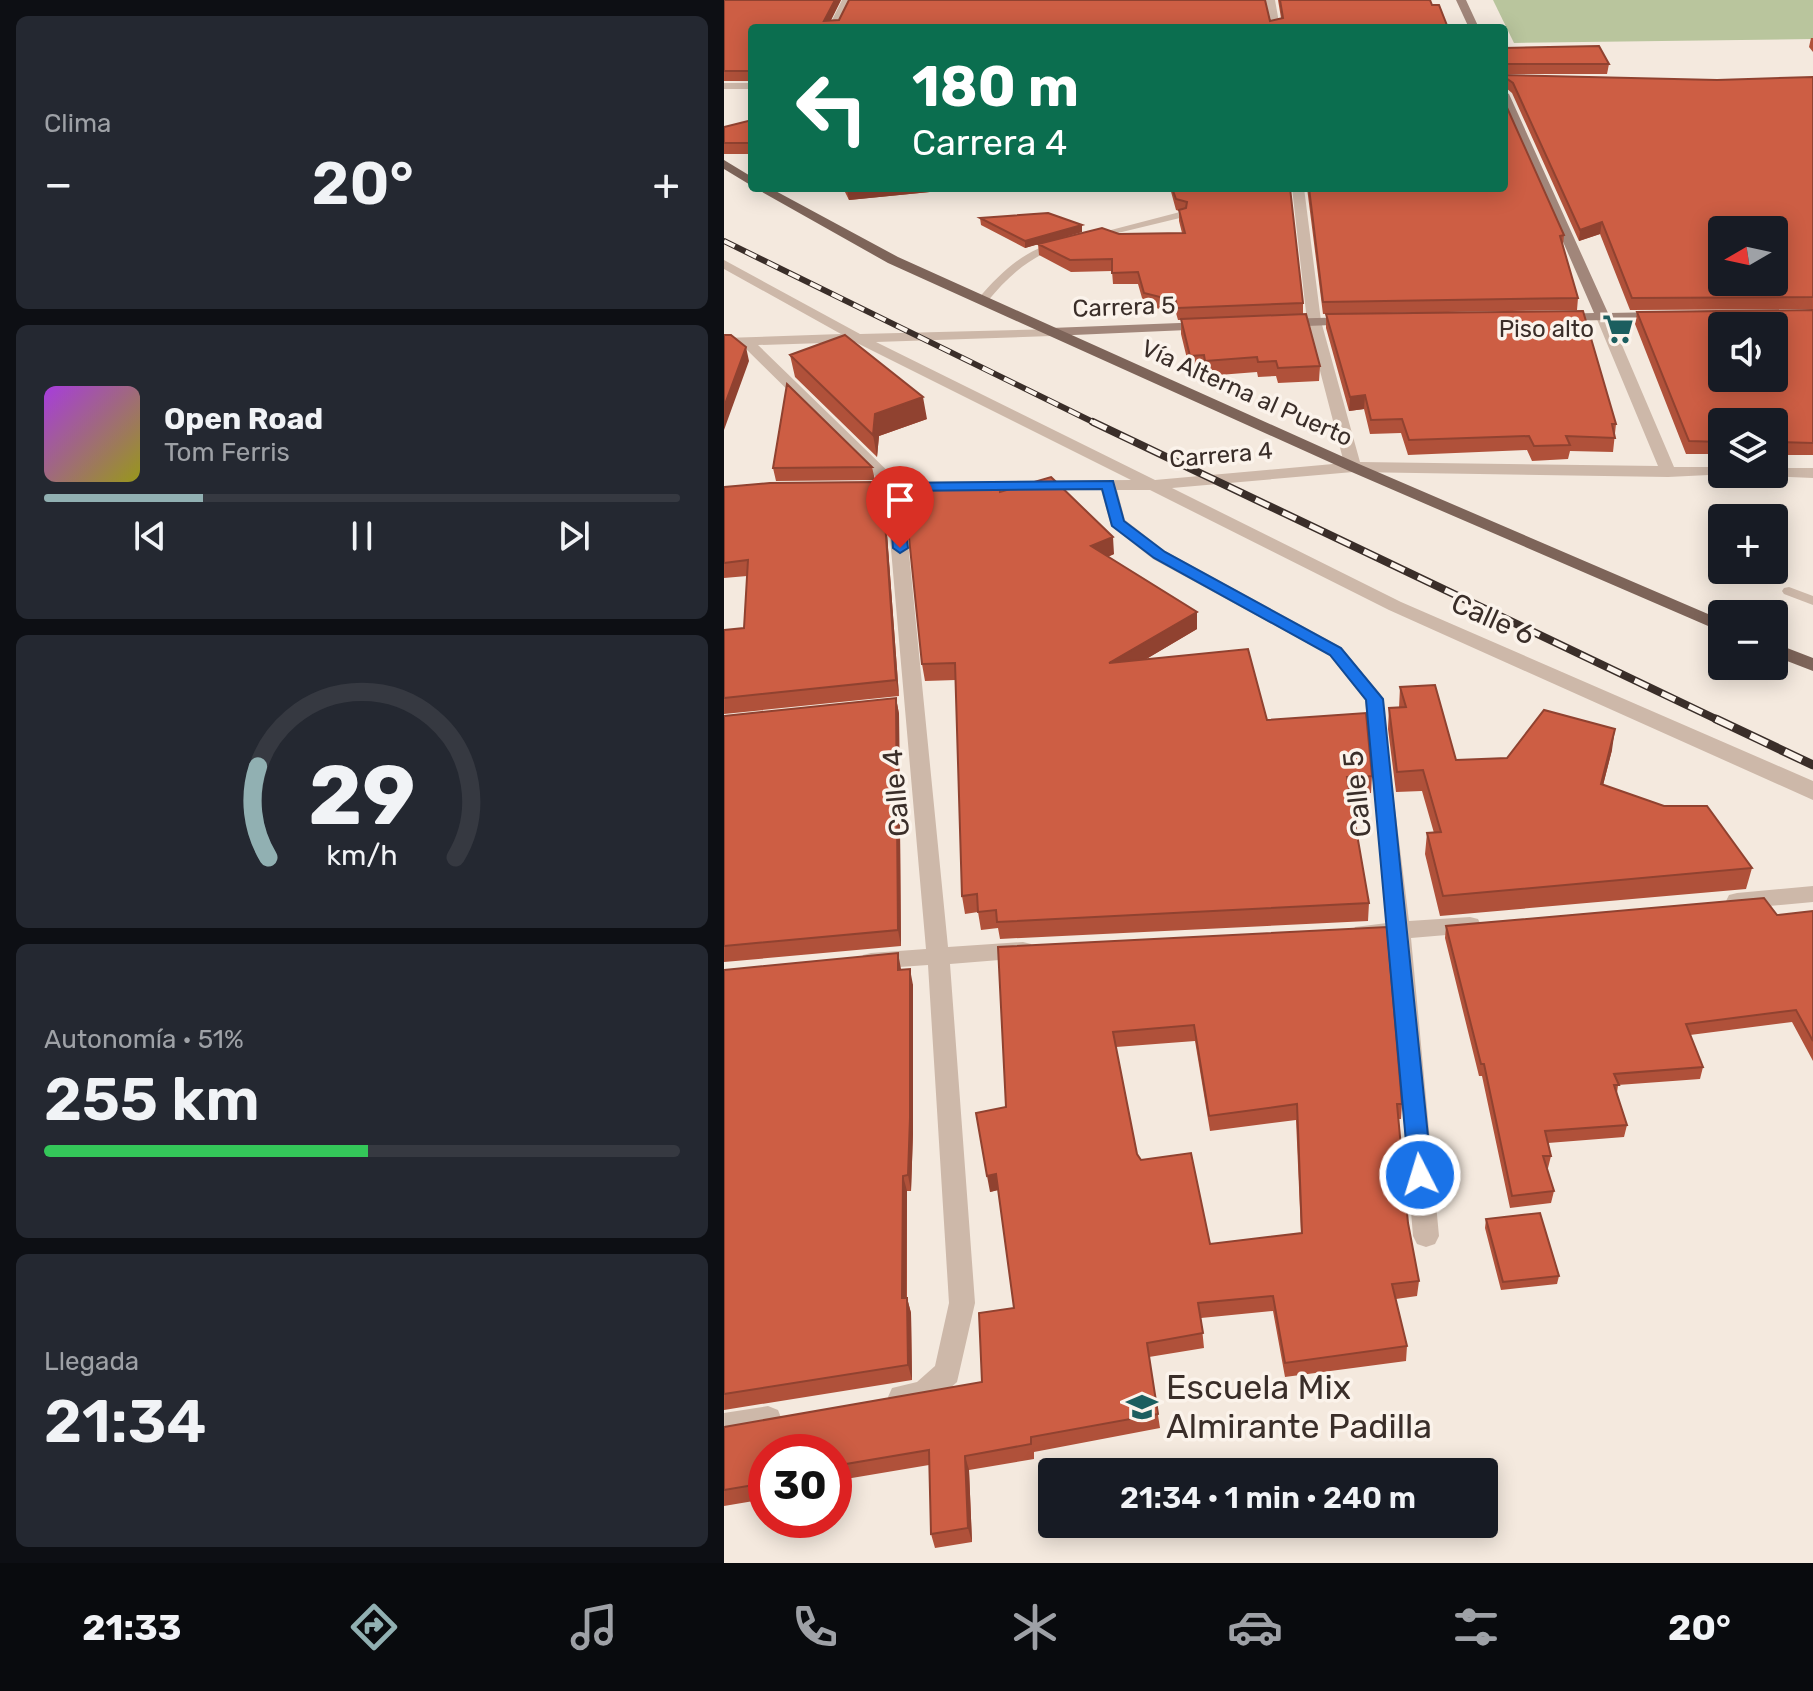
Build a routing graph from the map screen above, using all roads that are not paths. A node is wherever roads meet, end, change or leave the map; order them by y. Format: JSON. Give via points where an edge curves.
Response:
{"nodes":[{"id":1,"x":847,"y":0,"type":"edge"},
{"id":2,"x":1270,"y":0,"type":"edge"},
{"id":3,"x":1461,"y":0,"type":"edge"},
{"id":4,"x":835,"y":24,"type":"edge"},
{"id":5,"x":1274,"y":24,"type":"edge"},
{"id":6,"x":1472,"y":24,"type":"edge"},
{"id":7,"x":724,"y":86,"type":"edge"},
{"id":8,"x":748,"y":86,"type":"edge"},
{"id":9,"x":1508,"y":103,"type":"edge"},
{"id":10,"x":724,"y":164,"type":"edge"},
{"id":11,"x":748,"y":179,"type":"edge"},
{"id":12,"x":768,"y":192,"type":"edge"},
{"id":13,"x":1298,"y":192,"type":"edge"},
{"id":14,"x":1180,"y":215,"type":"edge"},
{"id":15,"x":724,"y":264,"type":"edge"},
{"id":16,"x":982,"y":301,"type":"junction"},
{"id":17,"x":1678,"y":316,"type":"edge"},
{"id":18,"x":1603,"y":317,"type":"junction"},
{"id":19,"x":1542,"y":318,"type":"edge"},
{"id":20,"x":1375,"y":320,"type":"edge"},
{"id":21,"x":1314,"y":321,"type":"junction"},
{"id":22,"x":1268,"y":323,"type":"edge"},
{"id":23,"x":1221,"y":325,"type":"edge"},
{"id":24,"x":1051,"y":332,"type":"junction"},
{"id":25,"x":856,"y":337,"type":"junction"},
{"id":26,"x":746,"y":341,"type":"junction"},
{"id":27,"x":724,"y":342,"type":"edge"},
{"id":28,"x":1353,"y":467,"type":"junction"},
{"id":29,"x":1668,"y":472,"type":"junction"},
{"id":30,"x":1708,"y":472,"type":"edge"},
{"id":31,"x":1788,"y":473,"type":"edge"},
{"id":32,"x":1813,"y":473,"type":"edge"},
{"id":33,"x":1108,"y":485,"type":"junction"},
{"id":34,"x":1155,"y":485,"type":"junction"},
{"id":35,"x":894,"y":486,"type":"junction"},
{"id":36,"x":863,"y":487,"type":"edge"},
{"id":37,"x":1789,"y":591,"type":"dead end"},
{"id":38,"x":1813,"y":601,"type":"edge"},
{"id":39,"x":1708,"y":621,"type":"edge"},
{"id":40,"x":1788,"y":655,"type":"edge"},
{"id":41,"x":1813,"y":665,"type":"edge"},
{"id":42,"x":1813,"y":793,"type":"edge"},
{"id":43,"x":1813,"y":894,"type":"edge"},
{"id":44,"x":1718,"y":903,"type":"edge"},
{"id":45,"x":1495,"y":923,"type":"edge"},
{"id":46,"x":1399,"y":931,"type":"junction"},
{"id":47,"x":1336,"y":934,"type":"edge"},
{"id":48,"x":1049,"y":949,"type":"edge"},
{"id":49,"x":938,"y":954,"type":"junction"},
{"id":50,"x":846,"y":963,"type":"edge"},
{"id":51,"x":1426,"y":1236,"type":"dead end"},
{"id":52,"x":878,"y":1401,"type":"edge"},
{"id":53,"x":801,"y":1414,"type":"edge"},
{"id":54,"x":724,"y":1427,"type":"edge"}],
"edges":[{"from":1,"to":4,"type":"street"},
{"from":2,"to":5,"type":"street"},
{"from":3,"to":6,"type":"street"},
{"from":7,"to":8,"type":"street"},
{"from":9,"to":18,"type":"street"},
{"from":10,"to":11,"type":"main road"},
{"from":12,"to":16,"type":"main road","name":"Vía Alterna al Puerto"},
{"from":13,"to":21,"type":"street"},
{"from":14,"to":16,"type":"lane","via":[[1035,250],[1016,262]]},
{"from":15,"to":25,"type":"street","name":"Calle 6"},
{"from":16,"to":24,"type":"main road","name":"Vía Alterna al Puerto"},
{"from":17,"to":18,"type":"street"},
{"from":18,"to":19,"type":"street"},
{"from":18,"to":29,"type":"street"},
{"from":20,"to":21,"type":"street"},
{"from":21,"to":22,"type":"street"},
{"from":21,"to":28,"type":"street"},
{"from":23,"to":24,"type":"street","name":"Carrera 5"},
{"from":24,"to":25,"type":"street","name":"Carrera 5"},
{"from":24,"to":28,"type":"main road","name":"Vía Alterna al Puerto"},
{"from":25,"to":26,"type":"street","name":"Carrera 5"},
{"from":25,"to":34,"type":"street","name":"Calle 6"},
{"from":26,"to":27,"type":"street","name":"Carrera 5"},
{"from":26,"to":35,"type":"street"},
{"from":28,"to":29,"type":"street","name":"Carrera 4"},
{"from":28,"to":34,"type":"street","name":"Carrera 4"},
{"from":28,"to":39,"type":"main road","name":"Vía Alterna al Puerto"},
{"from":29,"to":30,"type":"street","name":"Carrera 4"},
{"from":31,"to":32,"type":"street"},
{"from":33,"to":34,"type":"street","name":"Carrera 4"},
{"from":33,"to":35,"type":"street","name":"Carrera 4"},
{"from":33,"to":46,"type":"street","name":"Calle 5","via":[[1117,522],[1159,555],[1335,651],[1374,699]]},
{"from":34,"to":42,"type":"street","name":"Calle 6","via":[[1395,606]]},
{"from":35,"to":36,"type":"street","name":"Carrera 4"},
{"from":35,"to":49,"type":"street","name":"Calle 4","via":[[909,704]]},
{"from":37,"to":38,"type":"lane"},
{"from":40,"to":41,"type":"main road"},
{"from":43,"to":44,"type":"street"},
{"from":45,"to":46,"type":"street"},
{"from":46,"to":47,"type":"street"},
{"from":46,"to":51,"type":"street","name":"Calle 5"},
{"from":48,"to":49,"type":"street"},
{"from":49,"to":50,"type":"street"},
{"from":49,"to":52,"type":"street","name":"Calle 4","via":[[962,1303],[947,1373],[924,1394]]},
{"from":53,"to":54,"type":"street"}]}
